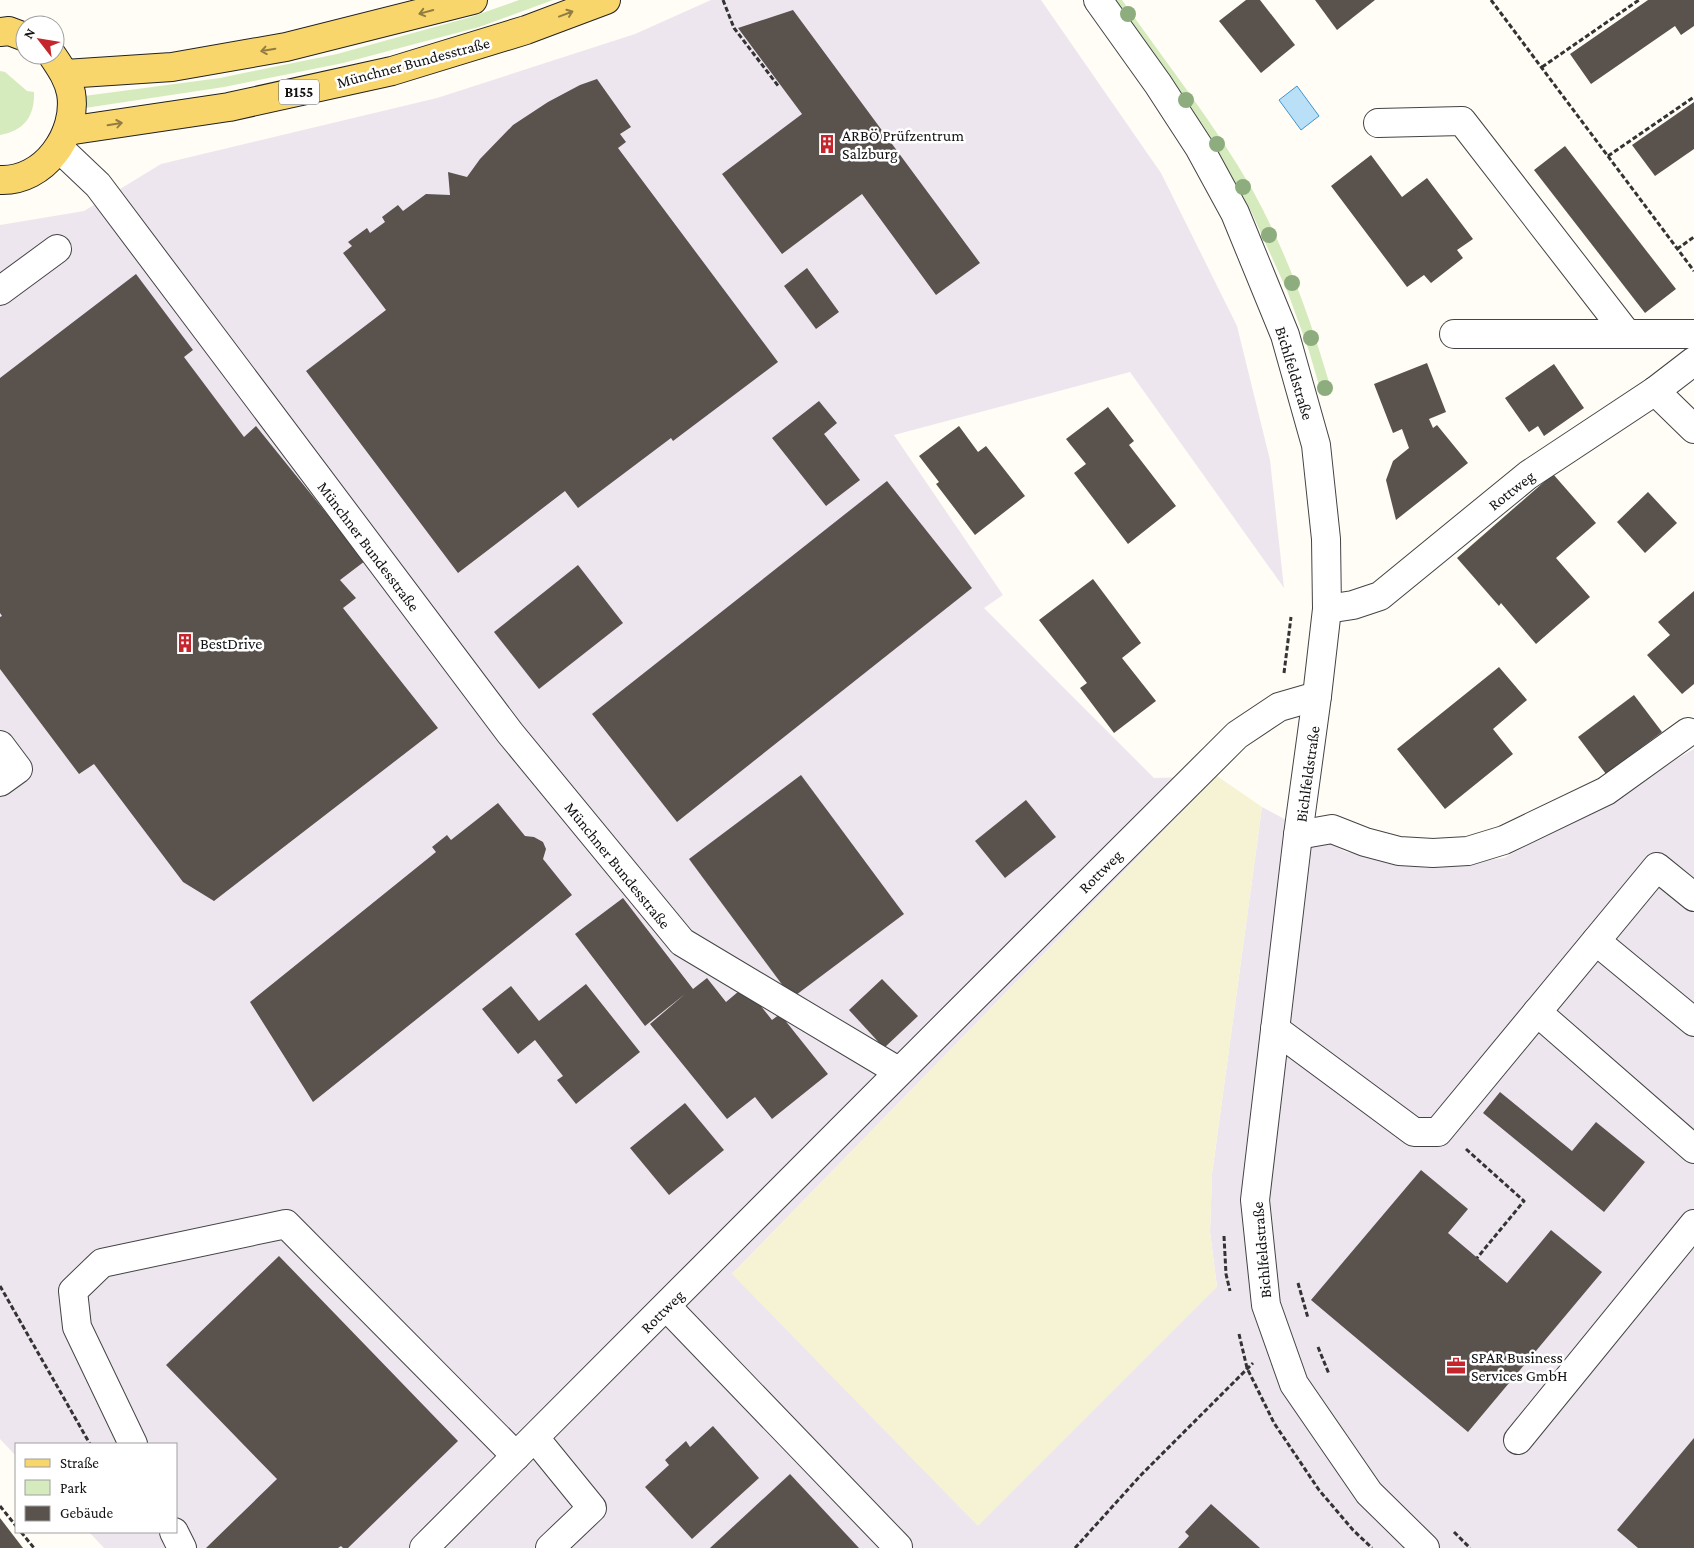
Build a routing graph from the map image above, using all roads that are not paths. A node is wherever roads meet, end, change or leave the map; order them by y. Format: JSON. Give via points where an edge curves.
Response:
{"nodes":[{"id":1,"x":473,"y":0,"type":"edge"},
{"id":2,"x":606,"y":0,"type":"edge"},
{"id":3,"x":1098,"y":0,"type":"edge"},
{"id":4,"x":0,"y":32,"type":"edge"},
{"id":5,"x":15,"y":34,"type":"edge"},
{"id":6,"x":58,"y":65,"type":"edge"},
{"id":7,"x":1378,"y":123,"type":"dead end"},
{"id":8,"x":63,"y":140,"type":"junction"},
{"id":9,"x":2,"y":182,"type":"edge"},
{"id":10,"x":56,"y":249,"type":"dead end"},
{"id":11,"x":0,"y":291,"type":"edge"},
{"id":12,"x":1454,"y":334,"type":"dead end"},
{"id":13,"x":1627,"y":334,"type":"junction"},
{"id":14,"x":1694,"y":334,"type":"edge"},
{"id":15,"x":1694,"y":361,"type":"edge"},
{"id":16,"x":1655,"y":391,"type":"junction"},
{"id":17,"x":1694,"y":429,"type":"edge"},
{"id":18,"x":1327,"y":609,"type":"junction"},
{"id":19,"x":1317,"y":696,"type":"junction"},
{"id":20,"x":1688,"y":732,"type":"dead end"},
{"id":21,"x":0,"y":745,"type":"edge"},
{"id":22,"x":0,"y":782,"type":"edge"},
{"id":23,"x":1298,"y":835,"type":"junction"},
{"id":24,"x":1694,"y":897,"type":"edge"},
{"id":25,"x":1596,"y":941,"type":"junction"},
{"id":26,"x":1537,"y":1012,"type":"junction"},
{"id":27,"x":1694,"y":1022,"type":"edge"},
{"id":28,"x":1275,"y":1029,"type":"junction"},
{"id":29,"x":898,"y":1071,"type":"junction"},
{"id":30,"x":1694,"y":1149,"type":"edge"},
{"id":31,"x":1694,"y":1224,"type":"edge"},
{"id":32,"x":667,"y":1307,"type":"junction"},
{"id":33,"x":1518,"y":1440,"type":"dead end"},
{"id":34,"x":133,"y":1443,"type":"edge"},
{"id":35,"x":526,"y":1447,"type":"junction"},
{"id":36,"x":174,"y":1533,"type":"edge"},
{"id":37,"x":182,"y":1548,"type":"edge"},
{"id":38,"x":424,"y":1548,"type":"edge"},
{"id":39,"x":550,"y":1548,"type":"edge"},
{"id":40,"x":898,"y":1548,"type":"edge"},
{"id":41,"x":1425,"y":1548,"type":"edge"}],
"edges":[{"from":1,"to":6,"type":"main road","one_way":true,"via":[[277,49],[172,67]]},
{"from":8,"to":2,"type":"main road","name":"Münchner Bundesstraße","number":"B155","one_way":true,"via":[[392,71],[526,30]]},
{"from":3,"to":18,"type":"street","name":"Bichlfeldstraße","via":[[1199,147],[1235,213],[1284,335],[1316,445],[1326,539]]},
{"from":4,"to":5,"type":"main road"},
{"from":6,"to":8,"type":"main road","via":[[71,93],[72,112]]},
{"from":7,"to":13,"type":"street","via":[[1462,121]]},
{"from":8,"to":9,"type":"main road","via":[[44,164],[25,175]]},
{"from":8,"to":29,"type":"street","name":"Münchner Bundesstraße","via":[[510,733],[682,942]]},
{"from":10,"to":11,"type":"street"},
{"from":12,"to":13,"type":"street"},
{"from":13,"to":14,"type":"street"},
{"from":15,"to":16,"type":"street","name":"Rottweg"},
{"from":16,"to":17,"type":"street"},
{"from":16,"to":18,"type":"street","name":"Rottweg","via":[[1528,475],[1380,596]]},
{"from":18,"to":19,"type":"street","name":"Bichlfeldstraße"},
{"from":19,"to":23,"type":"street","name":"Bichlfeldstraße"},
{"from":19,"to":29,"type":"street","name":"Rottweg","via":[[1279,707],[1237,735]]},
{"from":20,"to":23,"type":"street","via":[[1606,791],[1504,840],[1468,851],[1400,851],[1332,829]]},
{"from":21,"to":22,"type":"street","via":[[18,768]]},
{"from":23,"to":28,"type":"street","name":"Bichlfeldstraße"},
{"from":24,"to":25,"type":"street","via":[[1657,867]]},
{"from":25,"to":26,"type":"street"},
{"from":25,"to":27,"type":"street"},
{"from":26,"to":28,"type":"street","via":[[1438,1132],[1414,1132]]},
{"from":26,"to":30,"type":"street"},
{"from":28,"to":41,"type":"street","name":"Bichlfeldstraße","via":[[1255,1200],[1266,1306],[1294,1384],[1369,1493]]},
{"from":29,"to":32,"type":"street","name":"Rottweg"},
{"from":31,"to":33,"type":"street"},
{"from":32,"to":35,"type":"street","name":"Rottweg"},
{"from":32,"to":40,"type":"street"},
{"from":34,"to":35,"type":"street","via":[[76,1327],[73,1291],[102,1263],[286,1224]]},
{"from":35,"to":38,"type":"street","name":"Rottweg"},
{"from":35,"to":39,"type":"street","via":[[592,1508]]},
{"from":36,"to":37,"type":"street"}]}
